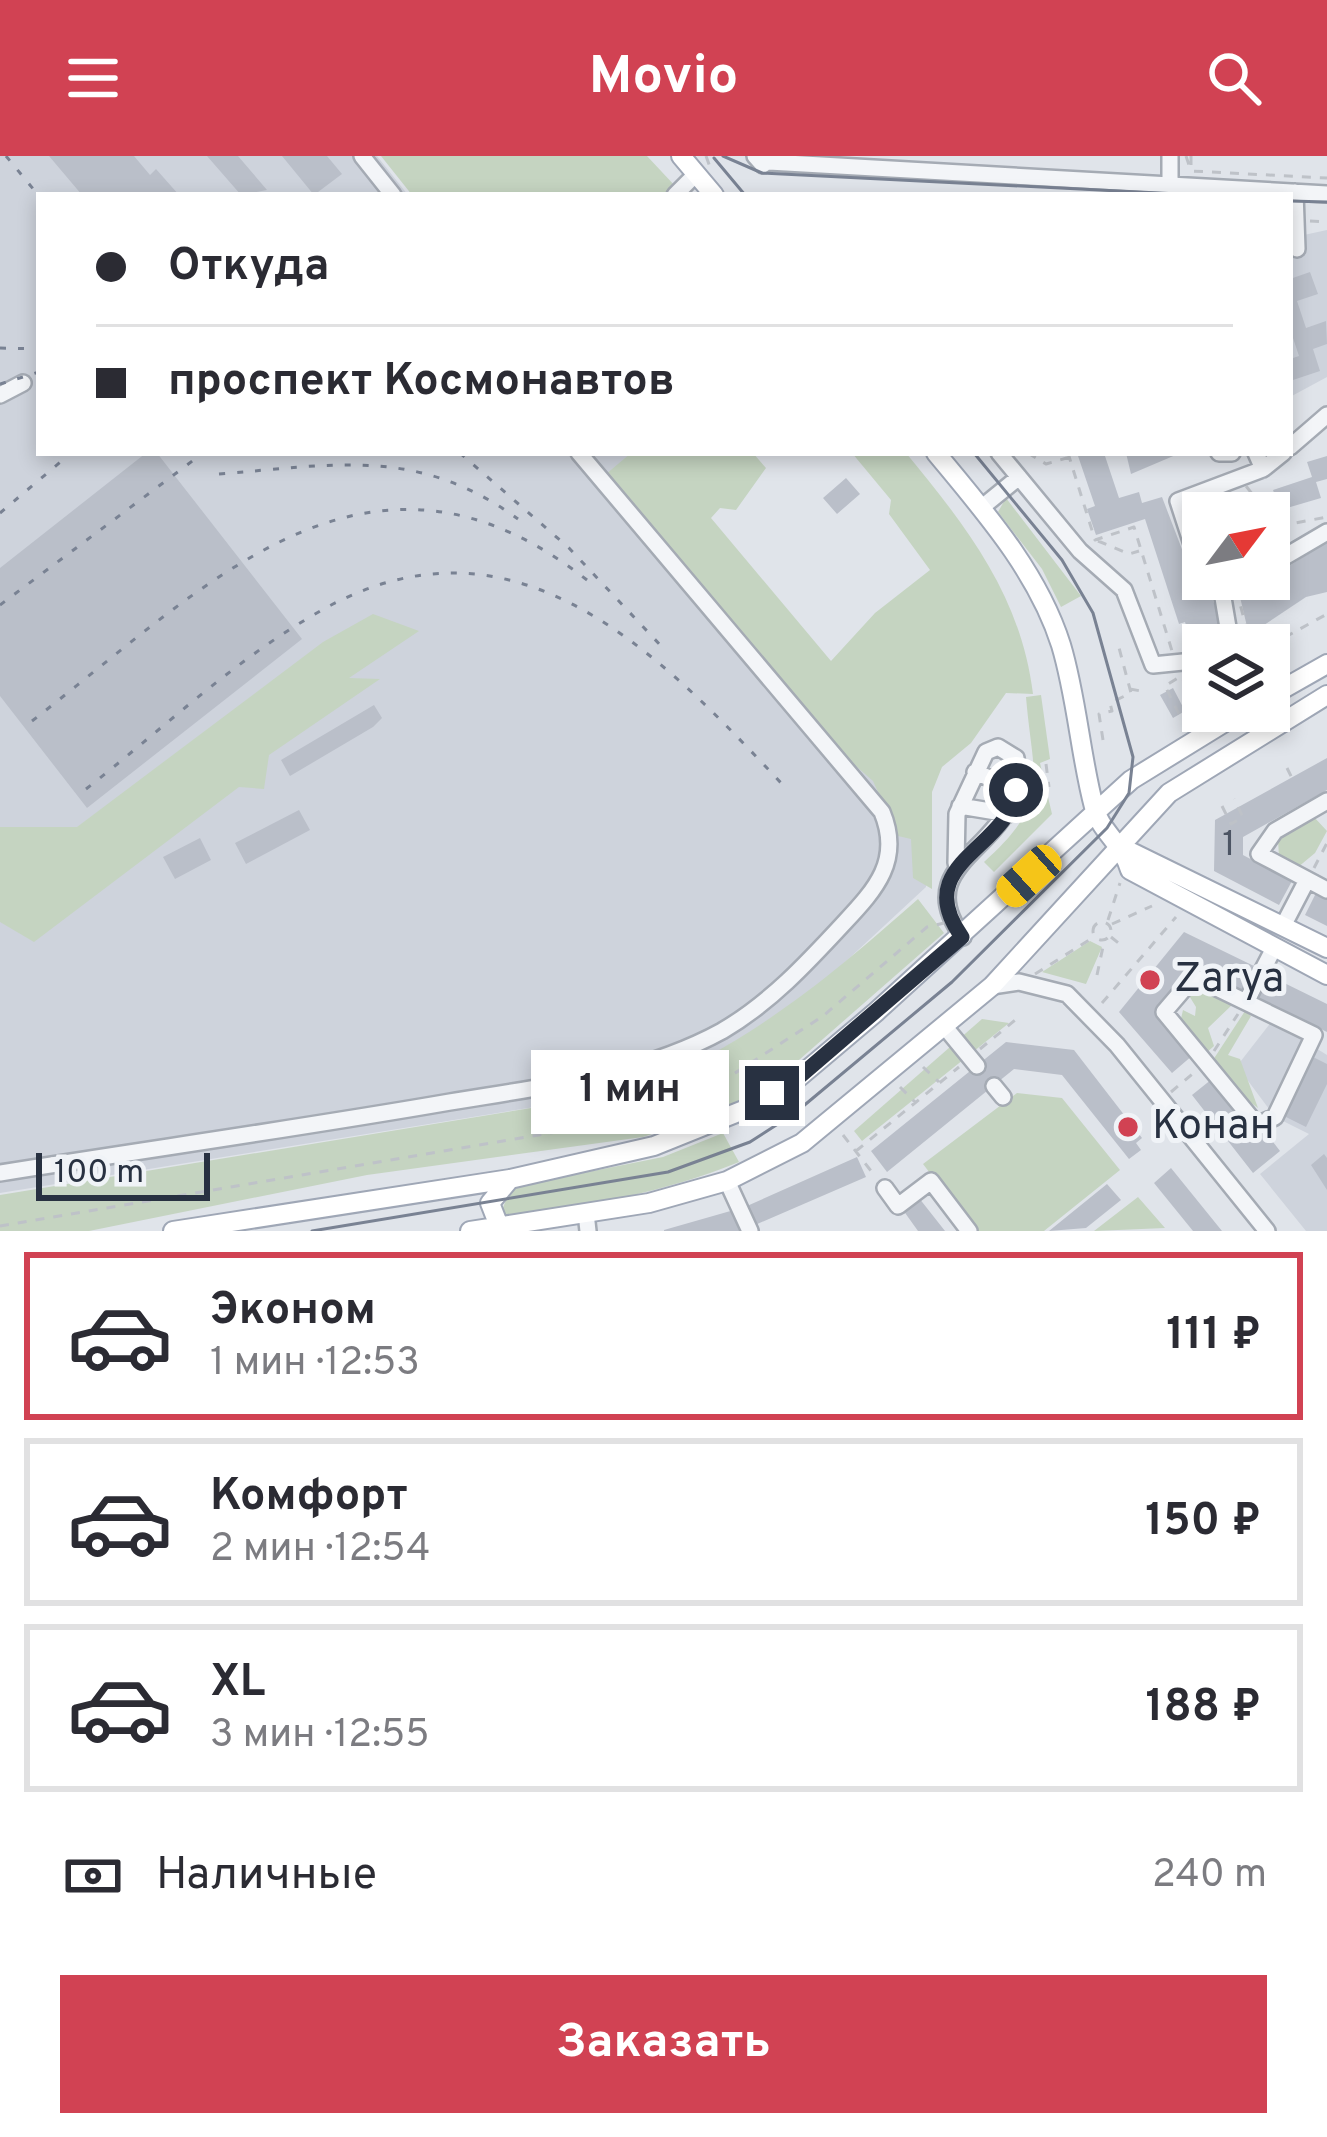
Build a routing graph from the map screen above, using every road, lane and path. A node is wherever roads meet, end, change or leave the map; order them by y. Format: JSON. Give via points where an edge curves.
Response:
{"nodes":[{"id":1,"x":362,"y":156,"type":"edge"},
{"id":2,"x":681,"y":156,"type":"edge"},
{"id":3,"x":1171,"y":156,"type":"edge"},
{"id":4,"x":1191,"y":156,"type":"edge"},
{"id":5,"x":765,"y":158,"type":"edge"},
{"id":6,"x":842,"y":160,"type":"edge"},
{"id":7,"x":697,"y":165,"type":"edge"},
{"id":8,"x":1065,"y":175,"type":"junction"},
{"id":9,"x":1327,"y":178,"type":"edge"},
{"id":10,"x":1170,"y":181,"type":"junction"},
{"id":11,"x":391,"y":192,"type":"edge"},
{"id":12,"x":677,"y":192,"type":"edge"},
{"id":13,"x":713,"y":192,"type":"edge"},
{"id":14,"x":1062,"y":192,"type":"edge"},
{"id":15,"x":1284,"y":192,"type":"edge"},
{"id":16,"x":1294,"y":193,"type":"joint"},
{"id":17,"x":1327,"y":194,"type":"edge"},
{"id":18,"x":1297,"y":249,"type":"dead end"},
{"id":19,"x":23,"y":383,"type":"dead end"},
{"id":20,"x":0,"y":395,"type":"edge"},
{"id":21,"x":1327,"y":416,"type":"edge"},
{"id":22,"x":1293,"y":444,"type":"edge"},
{"id":23,"x":582,"y":456,"type":"edge"},
{"id":24,"x":939,"y":456,"type":"edge"},
{"id":25,"x":1002,"y":456,"type":"edge"},
{"id":26,"x":1033,"y":456,"type":"edge"},
{"id":27,"x":1066,"y":456,"type":"edge"},
{"id":28,"x":1069,"y":456,"type":"edge"},
{"id":29,"x":1260,"y":461,"type":"edge"},
{"id":30,"x":1243,"y":476,"type":"junction"},
{"id":31,"x":1019,"y":477,"type":"junction"},
{"id":32,"x":1201,"y":492,"type":"edge"},
{"id":33,"x":1254,"y":492,"type":"edge"},
{"id":34,"x":982,"y":508,"type":"junction"},
{"id":35,"x":1327,"y":517,"type":"edge"},
{"id":36,"x":1290,"y":524,"type":"edge"},
{"id":37,"x":1327,"y":532,"type":"edge"},
{"id":38,"x":1094,"y":540,"type":"junction"},
{"id":39,"x":1141,"y":550,"type":"junction"},
{"id":40,"x":1290,"y":554,"type":"edge"},
{"id":41,"x":1327,"y":614,"type":"edge"},
{"id":42,"x":1290,"y":634,"type":"edge"},
{"id":43,"x":1118,"y":644,"type":"dead end"},
{"id":44,"x":1182,"y":662,"type":"edge"},
{"id":45,"x":1166,"y":663,"type":"junction"},
{"id":46,"x":1327,"y":664,"type":"edge"},
{"id":47,"x":1182,"y":678,"type":"edge"},
{"id":48,"x":1290,"y":685,"type":"edge"},
{"id":49,"x":1165,"y":686,"type":"junction"},
{"id":50,"x":1131,"y":691,"type":"junction"},
{"id":51,"x":1141,"y":691,"type":"dead end"},
{"id":52,"x":1327,"y":695,"type":"edge"},
{"id":53,"x":1179,"y":714,"type":"dead end"},
{"id":54,"x":1205,"y":732,"type":"edge"},
{"id":55,"x":1103,"y":740,"type":"dead end"},
{"id":56,"x":1046,"y":764,"type":"dead end"},
{"id":57,"x":1287,"y":768,"type":"dead end"},
{"id":58,"x":975,"y":772,"type":"junction"},
{"id":59,"x":1292,"y":778,"type":"dead end"},
{"id":60,"x":1049,"y":787,"type":"dead end"},
{"id":61,"x":1016,"y":790,"type":"junction"},
{"id":62,"x":1234,"y":800,"type":"dead end"},
{"id":63,"x":1327,"y":801,"type":"edge"},
{"id":64,"x":960,"y":806,"type":"junction"},
{"id":65,"x":1222,"y":806,"type":"dead end"},
{"id":66,"x":1232,"y":811,"type":"dead end"},
{"id":67,"x":1310,"y":811,"type":"junction"},
{"id":68,"x":1008,"y":814,"type":"junction"},
{"id":69,"x":1095,"y":814,"type":"junction"},
{"id":70,"x":1237,"y":820,"type":"junction"},
{"id":71,"x":1327,"y":821,"type":"edge"},
{"id":72,"x":1327,"y":843,"type":"edge"},
{"id":73,"x":1123,"y":847,"type":"junction"},
{"id":74,"x":956,"y":863,"type":"junction"},
{"id":75,"x":1307,"y":880,"type":"junction"},
{"id":76,"x":1120,"y":883,"type":"dead end"},
{"id":77,"x":1327,"y":890,"type":"edge"},
{"id":78,"x":1152,"y":906,"type":"dead end"},
{"id":79,"x":1177,"y":917,"type":"dead end"},
{"id":80,"x":1109,"y":924,"type":"junction"},
{"id":81,"x":1283,"y":926,"type":"junction"},
{"id":82,"x":957,"y":929,"type":"junction"},
{"id":83,"x":1110,"y":936,"type":"junction"},
{"id":84,"x":1094,"y":937,"type":"junction"},
{"id":85,"x":1104,"y":940,"type":"junction"},
{"id":86,"x":1122,"y":946,"type":"dead end"},
{"id":87,"x":1274,"y":948,"type":"junction"},
{"id":88,"x":1327,"y":948,"type":"edge"},
{"id":89,"x":1034,"y":974,"type":"dead end"},
{"id":90,"x":1327,"y":975,"type":"edge"},
{"id":91,"x":1096,"y":976,"type":"dead end"},
{"id":92,"x":992,"y":986,"type":"junction"},
{"id":93,"x":1246,"y":1002,"type":"junction"},
{"id":94,"x":1102,"y":1004,"type":"dead end"},
{"id":95,"x":945,"y":1027,"type":"junction"},
{"id":96,"x":1207,"y":1062,"type":"junction"},
{"id":97,"x":923,"y":1066,"type":"dead end"},
{"id":98,"x":977,"y":1066,"type":"dead end"},
{"id":99,"x":939,"y":1083,"type":"dead end"},
{"id":100,"x":899,"y":1087,"type":"dead end"},
{"id":101,"x":1161,"y":1100,"type":"junction"},
{"id":102,"x":843,"y":1135,"type":"dead end"},
{"id":103,"x":856,"y":1151,"type":"junction"},
{"id":104,"x":0,"y":1174,"type":"edge"},
{"id":105,"x":510,"y":1179,"type":"junction"},
{"id":106,"x":727,"y":1180,"type":"junction"},
{"id":107,"x":885,"y":1188,"type":"joint"},
{"id":108,"x":587,"y":1222,"type":"edge"},
{"id":109,"x":0,"y":1226,"type":"edge"},
{"id":110,"x":500,"y":1226,"type":"junction"},
{"id":111,"x":173,"y":1231,"type":"edge"},
{"id":112,"x":470,"y":1231,"type":"edge"},
{"id":113,"x":750,"y":1231,"type":"edge"},
{"id":114,"x":969,"y":1231,"type":"edge"},
{"id":115,"x":1267,"y":1231,"type":"edge"}],
"edges":[{"from":1,"to":11,"type":"street"},
{"from":2,"to":7,"type":"main road"},
{"from":3,"to":10,"type":"street"},
{"from":4,"to":9,"type":"path","via":[[1191,171]]},
{"from":5,"to":6,"type":"street"},
{"from":6,"to":8,"type":"street"},
{"from":7,"to":12,"type":"street"},
{"from":7,"to":13,"type":"main road"},
{"from":8,"to":10,"type":"street"},
{"from":8,"to":14,"type":"street"},
{"from":10,"to":15,"type":"street"},
{"from":16,"to":17,"type":"street"},
{"from":16,"to":18,"type":"street"},
{"from":19,"to":20,"type":"street"},
{"from":21,"to":22,"type":"street"},
{"from":23,"to":104,"type":"street","via":[[875,801],[891,849],[872,893],[772,995],[721,1031],[654,1059],[537,1088]]},
{"from":24,"to":34,"type":"main road"},
{"from":25,"to":31,"type":"street"},
{"from":26,"to":27,"type":"path","via":[[1046,464]]},
{"from":28,"to":38,"type":"path"},
{"from":29,"to":30,"type":"street"},
{"from":30,"to":32,"type":"street"},
{"from":30,"to":33,"type":"path"},
{"from":31,"to":34,"type":"street"},
{"from":31,"to":45,"type":"street","via":[[1124,590],[1153,665]]},
{"from":34,"to":69,"type":"main road","via":[[1060,644]]},
{"from":35,"to":36,"type":"path"},
{"from":37,"to":40,"type":"street"},
{"from":38,"to":39,"type":"path","via":[[1130,554]]},
{"from":38,"to":39,"type":"path","via":[[1134,527]]},
{"from":39,"to":45,"type":"path","via":[[1173,648]]},
{"from":41,"to":42,"type":"path"},
{"from":43,"to":50,"type":"path"},
{"from":44,"to":45,"type":"street"},
{"from":45,"to":49,"type":"path"},
{"from":46,"to":48,"type":"main road"},
{"from":47,"to":49,"type":"path"},
{"from":49,"to":53,"type":"path"},
{"from":50,"to":51,"type":"path"},
{"from":50,"to":55,"type":"path","via":[[1099,714]]},
{"from":52,"to":73,"type":"main road","via":[[1169,793]]},
{"from":54,"to":69,"type":"main road"},
{"from":56,"to":60,"type":"path"},
{"from":57,"to":59,"type":"path"},
{"from":58,"to":61,"type":"street"},
{"from":58,"to":61,"type":"street","via":[[998,747],[1016,758]]},
{"from":58,"to":64,"type":"street"},
{"from":61,"to":68,"type":"street"},
{"from":62,"to":70,"type":"path","via":[[1243,817]]},
{"from":63,"to":67,"type":"street"},
{"from":64,"to":68,"type":"street"},
{"from":64,"to":74,"type":"street"},
{"from":65,"to":70,"type":"path","via":[[1231,824]]},
{"from":66,"to":70,"type":"path"},
{"from":67,"to":71,"type":"street"},
{"from":67,"to":75,"type":"street","via":[[1275,831],[1259,854]]},
{"from":68,"to":74,"type":"street"},
{"from":69,"to":73,"type":"main road"},
{"from":69,"to":82,"type":"main road"},
{"from":72,"to":75,"type":"path"},
{"from":73,"to":81,"type":"main road"},
{"from":73,"to":87,"type":"main road","via":[[1130,870]]},
{"from":73,"to":92,"type":"main road"},
{"from":74,"to":82,"type":"street","via":[[948,906]]},
{"from":75,"to":77,"type":"street"},
{"from":75,"to":81,"type":"street"},
{"from":76,"to":80,"type":"path"},
{"from":78,"to":80,"type":"path"},
{"from":79,"to":94,"type":"path"},
{"from":80,"to":83,"type":"path"},
{"from":80,"to":84,"type":"path","via":[[1097,924]]},
{"from":81,"to":88,"type":"main road"},
{"from":82,"to":105,"type":"main road","via":[[799,1077],[746,1109],[654,1146]]},
{"from":82,"to":109,"type":"path","via":[[927,927],[823,1016],[675,1112]]},
{"from":83,"to":85,"type":"path"},
{"from":83,"to":86,"type":"path"},
{"from":84,"to":85,"type":"path"},
{"from":84,"to":89,"type":"path"},
{"from":85,"to":91,"type":"path"},
{"from":87,"to":90,"type":"main road"},
{"from":87,"to":93,"type":"street"},
{"from":92,"to":95,"type":"main road"},
{"from":92,"to":101,"type":"street","via":[[1019,982],[1067,994]]},
{"from":93,"to":96,"type":"path"},
{"from":93,"to":96,"type":"street","via":[[1193,977],[1164,1012]]},
{"from":93,"to":96,"type":"street","via":[[1314,1035],[1275,1118],[1257,1125]]},
{"from":95,"to":98,"type":"street"},
{"from":95,"to":106,"type":"main road","via":[[802,1143]]},
{"from":96,"to":101,"type":"path"},
{"from":97,"to":99,"type":"path"},
{"from":100,"to":103,"type":"path","via":[[915,1102]]},
{"from":101,"to":115,"type":"street"},
{"from":102,"to":103,"type":"path"},
{"from":103,"to":107,"type":"path"},
{"from":105,"to":110,"type":"main road","via":[[490,1203]]},
{"from":105,"to":111,"type":"main road"},
{"from":106,"to":108,"type":"main road"},
{"from":106,"to":113,"type":"street"},
{"from":107,"to":114,"type":"street","via":[[898,1206],[931,1181]]},
{"from":108,"to":110,"type":"main road"},
{"from":110,"to":112,"type":"main road"}]}
